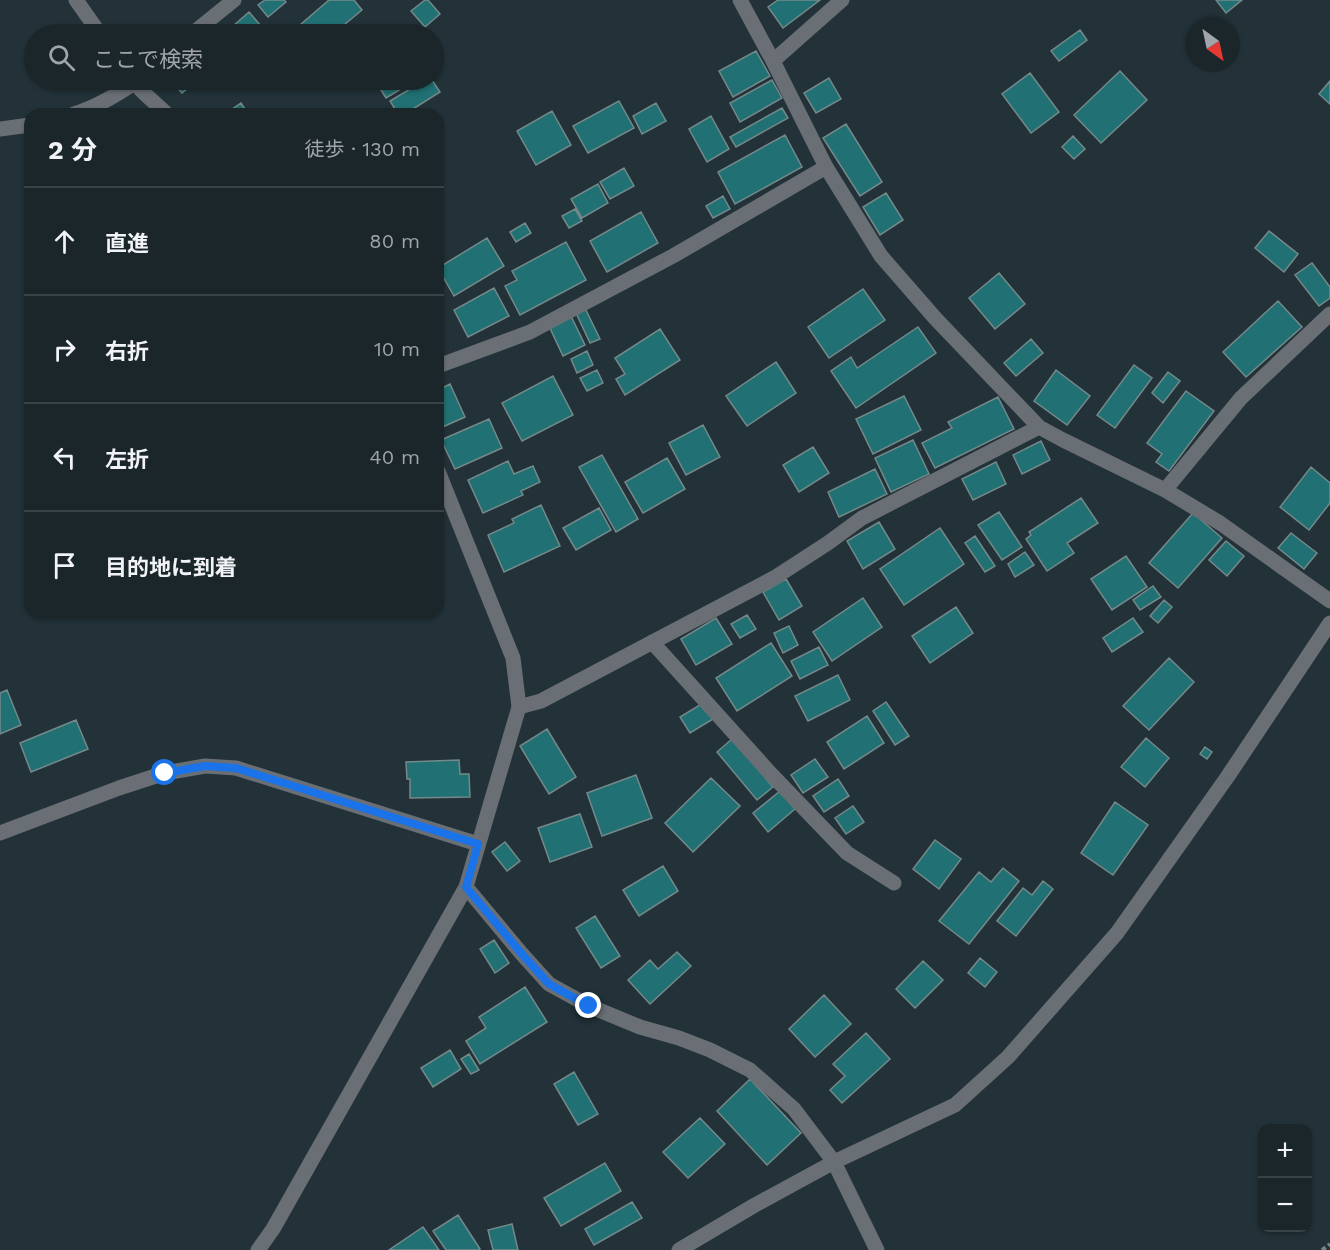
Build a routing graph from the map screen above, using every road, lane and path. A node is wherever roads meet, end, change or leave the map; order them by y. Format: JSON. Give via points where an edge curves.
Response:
{"nodes":[{"id":1,"x":76,"y":0,"type":"edge"},
{"id":2,"x":234,"y":0,"type":"edge"},
{"id":3,"x":740,"y":0,"type":"edge"},
{"id":4,"x":843,"y":0,"type":"edge"},
{"id":5,"x":93,"y":24,"type":"edge"},
{"id":6,"x":204,"y":24,"type":"edge"},
{"id":7,"x":773,"y":61,"type":"junction"},
{"id":8,"x":123,"y":90,"type":"edge"},
{"id":9,"x":142,"y":90,"type":"edge"},
{"id":10,"x":92,"y":108,"type":"edge"},
{"id":11,"x":160,"y":108,"type":"edge"},
{"id":12,"x":24,"y":127,"type":"edge"},
{"id":13,"x":0,"y":129,"type":"edge"},
{"id":14,"x":826,"y":167,"type":"junction"},
{"id":15,"x":1330,"y":314,"type":"edge"},
{"id":16,"x":444,"y":364,"type":"edge"},
{"id":17,"x":1040,"y":427,"type":"junction"},
{"id":18,"x":444,"y":486,"type":"edge"},
{"id":19,"x":1165,"y":490,"type":"junction"},
{"id":20,"x":1330,"y":601,"type":"edge"},
{"id":21,"x":1330,"y":623,"type":"edge"},
{"id":22,"x":652,"y":642,"type":"junction"},
{"id":23,"x":519,"y":707,"type":"junction"},
{"id":24,"x":0,"y":833,"type":"edge"},
{"id":25,"x":478,"y":844,"type":"junction"},
{"id":26,"x":894,"y":883,"type":"dead end"},
{"id":27,"x":466,"y":887,"type":"junction"},
{"id":28,"x":834,"y":1162,"type":"junction"},
{"id":29,"x":1330,"y":1244,"type":"edge"},
{"id":30,"x":258,"y":1250,"type":"edge"},
{"id":31,"x":679,"y":1250,"type":"edge"},
{"id":32,"x":877,"y":1250,"type":"edge"},
{"id":33,"x":1322,"y":1250,"type":"edge"}],
"edges":[{"from":1,"to":5,"type":"street"},
{"from":2,"to":6,"type":"street"},
{"from":3,"to":7,"type":"street"},
{"from":4,"to":7,"type":"street"},
{"from":7,"to":14,"type":"street"},
{"from":8,"to":10,"type":"street"},
{"from":9,"to":11,"type":"street"},
{"from":12,"to":13,"type":"street"},
{"from":14,"to":16,"type":"street","via":[[673,256],[530,332]]},
{"from":14,"to":17,"type":"street","via":[[881,256]]},
{"from":15,"to":19,"type":"street","via":[[1241,398]]},
{"from":17,"to":19,"type":"street"},
{"from":17,"to":22,"type":"street","via":[[861,518],[774,578]]},
{"from":18,"to":23,"type":"street","via":[[513,658]]},
{"from":19,"to":20,"type":"street","via":[[1220,523]]},
{"from":21,"to":28,"type":"street","via":[[1117,933],[1008,1057],[955,1105]]},
{"from":22,"to":23,"type":"street","via":[[541,701]]},
{"from":22,"to":26,"type":"street","via":[[847,853]]},
{"from":23,"to":25,"type":"street"},
{"from":24,"to":25,"type":"street","via":[[155,776],[205,766],[236,768]]},
{"from":25,"to":27,"type":"street"},
{"from":27,"to":28,"type":"street","via":[[549,984],[589,1006],[710,1050],[750,1070],[794,1108]]},
{"from":27,"to":30,"type":"street"},
{"from":28,"to":31,"type":"street"},
{"from":28,"to":32,"type":"street"},
{"from":29,"to":33,"type":"path"}]}
